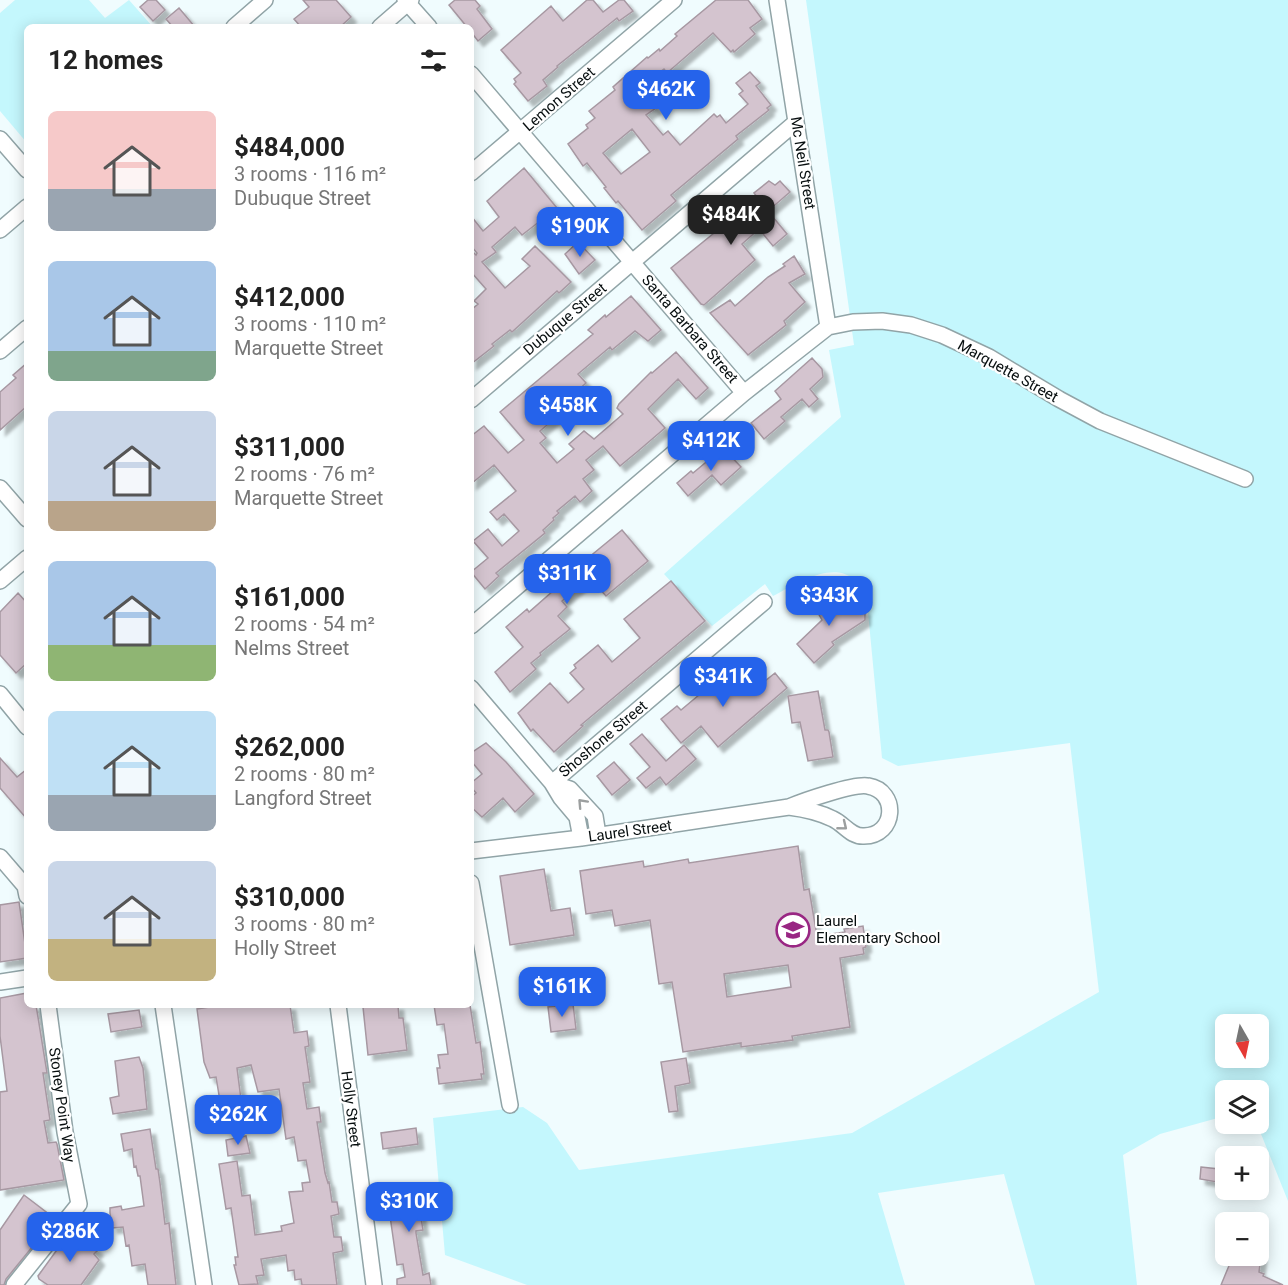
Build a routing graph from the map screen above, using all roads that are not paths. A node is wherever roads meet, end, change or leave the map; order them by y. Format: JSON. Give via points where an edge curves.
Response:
{"nodes":[{"id":1,"x":265,"y":0,"type":"edge"},
{"id":2,"x":674,"y":0,"type":"edge"},
{"id":3,"x":777,"y":0,"type":"edge"},
{"id":4,"x":408,"y":1,"type":"edge"},
{"id":5,"x":237,"y":24,"type":"edge"},
{"id":6,"x":383,"y":24,"type":"edge"},
{"id":7,"x":427,"y":24,"type":"edge"},
{"id":8,"x":474,"y":78,"type":"edge"},
{"id":9,"x":796,"y":122,"type":"junction"},
{"id":10,"x":520,"y":132,"type":"junction"},
{"id":11,"x":0,"y":139,"type":"edge"},
{"id":12,"x":24,"y":167,"type":"edge"},
{"id":13,"x":474,"y":170,"type":"edge"},
{"id":14,"x":24,"y":210,"type":"edge"},
{"id":15,"x":0,"y":230,"type":"edge"},
{"id":16,"x":632,"y":262,"type":"junction"},
{"id":17,"x":828,"y":327,"type":"junction"},
{"id":18,"x":24,"y":331,"type":"edge"},
{"id":19,"x":0,"y":351,"type":"edge"},
{"id":20,"x":744,"y":393,"type":"junction"},
{"id":21,"x":474,"y":397,"type":"edge"},
{"id":22,"x":1245,"y":479,"type":"dead end"},
{"id":23,"x":0,"y":488,"type":"edge"},
{"id":24,"x":24,"y":516,"type":"edge"},
{"id":25,"x":24,"y":561,"type":"edge"},
{"id":26,"x":0,"y":581,"type":"edge"},
{"id":27,"x":764,"y":602,"type":"dead end"},
{"id":28,"x":474,"y":623,"type":"edge"},
{"id":29,"x":474,"y":692,"type":"edge"},
{"id":30,"x":0,"y":694,"type":"edge"},
{"id":31,"x":24,"y":723,"type":"edge"},
{"id":32,"x":552,"y":783,"type":"junction"},
{"id":33,"x":789,"y":807,"type":"junction"},
{"id":34,"x":598,"y":835,"type":"junction"},
{"id":35,"x":581,"y":838,"type":"junction"},
{"id":36,"x":474,"y":851,"type":"edge"},
{"id":37,"x":0,"y":857,"type":"edge"},
{"id":38,"x":24,"y":885,"type":"edge"},
{"id":39,"x":474,"y":900,"type":"edge"},
{"id":40,"x":24,"y":978,"type":"edge"},
{"id":41,"x":0,"y":982,"type":"edge"},
{"id":42,"x":48,"y":1008,"type":"edge"},
{"id":43,"x":163,"y":1008,"type":"edge"},
{"id":44,"x":338,"y":1008,"type":"edge"},
{"id":45,"x":510,"y":1105,"type":"dead end"},
{"id":46,"x":14,"y":1285,"type":"edge"},
{"id":47,"x":204,"y":1285,"type":"edge"},
{"id":48,"x":374,"y":1285,"type":"edge"}],
"edges":[{"from":1,"to":5,"type":"street"},
{"from":2,"to":10,"type":"street","name":"Lemon Street"},
{"from":3,"to":9,"type":"street","name":"Mc Neil Street"},
{"from":4,"to":6,"type":"street"},
{"from":4,"to":7,"type":"street"},
{"from":8,"to":10,"type":"street","name":"Santa Barbara Street"},
{"from":9,"to":16,"type":"street","name":"Dubuque Street"},
{"from":9,"to":17,"type":"street","name":"Mc Neil Street"},
{"from":10,"to":13,"type":"street","name":"Lemon Street"},
{"from":10,"to":16,"type":"street","name":"Santa Barbara Street"},
{"from":11,"to":12,"type":"street"},
{"from":14,"to":15,"type":"street"},
{"from":16,"to":20,"type":"street","name":"Santa Barbara Street"},
{"from":16,"to":21,"type":"street","name":"Dubuque Street"},
{"from":17,"to":20,"type":"street","name":"Marquette Street"},
{"from":17,"to":22,"type":"street","name":"Marquette Street","via":[[882,321],[942,335],[989,357],[1100,421]]},
{"from":18,"to":19,"type":"street"},
{"from":20,"to":28,"type":"street","name":"Marquette Street"},
{"from":23,"to":24,"type":"street"},
{"from":25,"to":26,"type":"street"},
{"from":27,"to":32,"type":"street","name":"Shoshone Street"},
{"from":29,"to":32,"type":"street"},
{"from":30,"to":31,"type":"street"},
{"from":34,"to":32,"type":"street","one_way":true,"via":[[595,816],[570,789]]},
{"from":32,"to":35,"type":"street","via":[[577,817]]},
{"from":33,"to":33,"type":"street","one_way":true,"via":[[811,810],[861,837],[883,829],[891,815],[882,791],[857,785]]},
{"from":33,"to":34,"type":"street","name":"Laurel Street"},
{"from":34,"to":35,"type":"street","name":"Laurel Street"},
{"from":35,"to":36,"type":"street","name":"Laurel Street"},
{"from":37,"to":38,"type":"street"},
{"from":39,"to":45,"type":"street"},
{"from":40,"to":41,"type":"street"},
{"from":42,"to":46,"type":"street","name":"Stoney Point Way","via":[[79,1204]]},
{"from":43,"to":47,"type":"street"},
{"from":44,"to":48,"type":"street","name":"Holly Street"}]}
